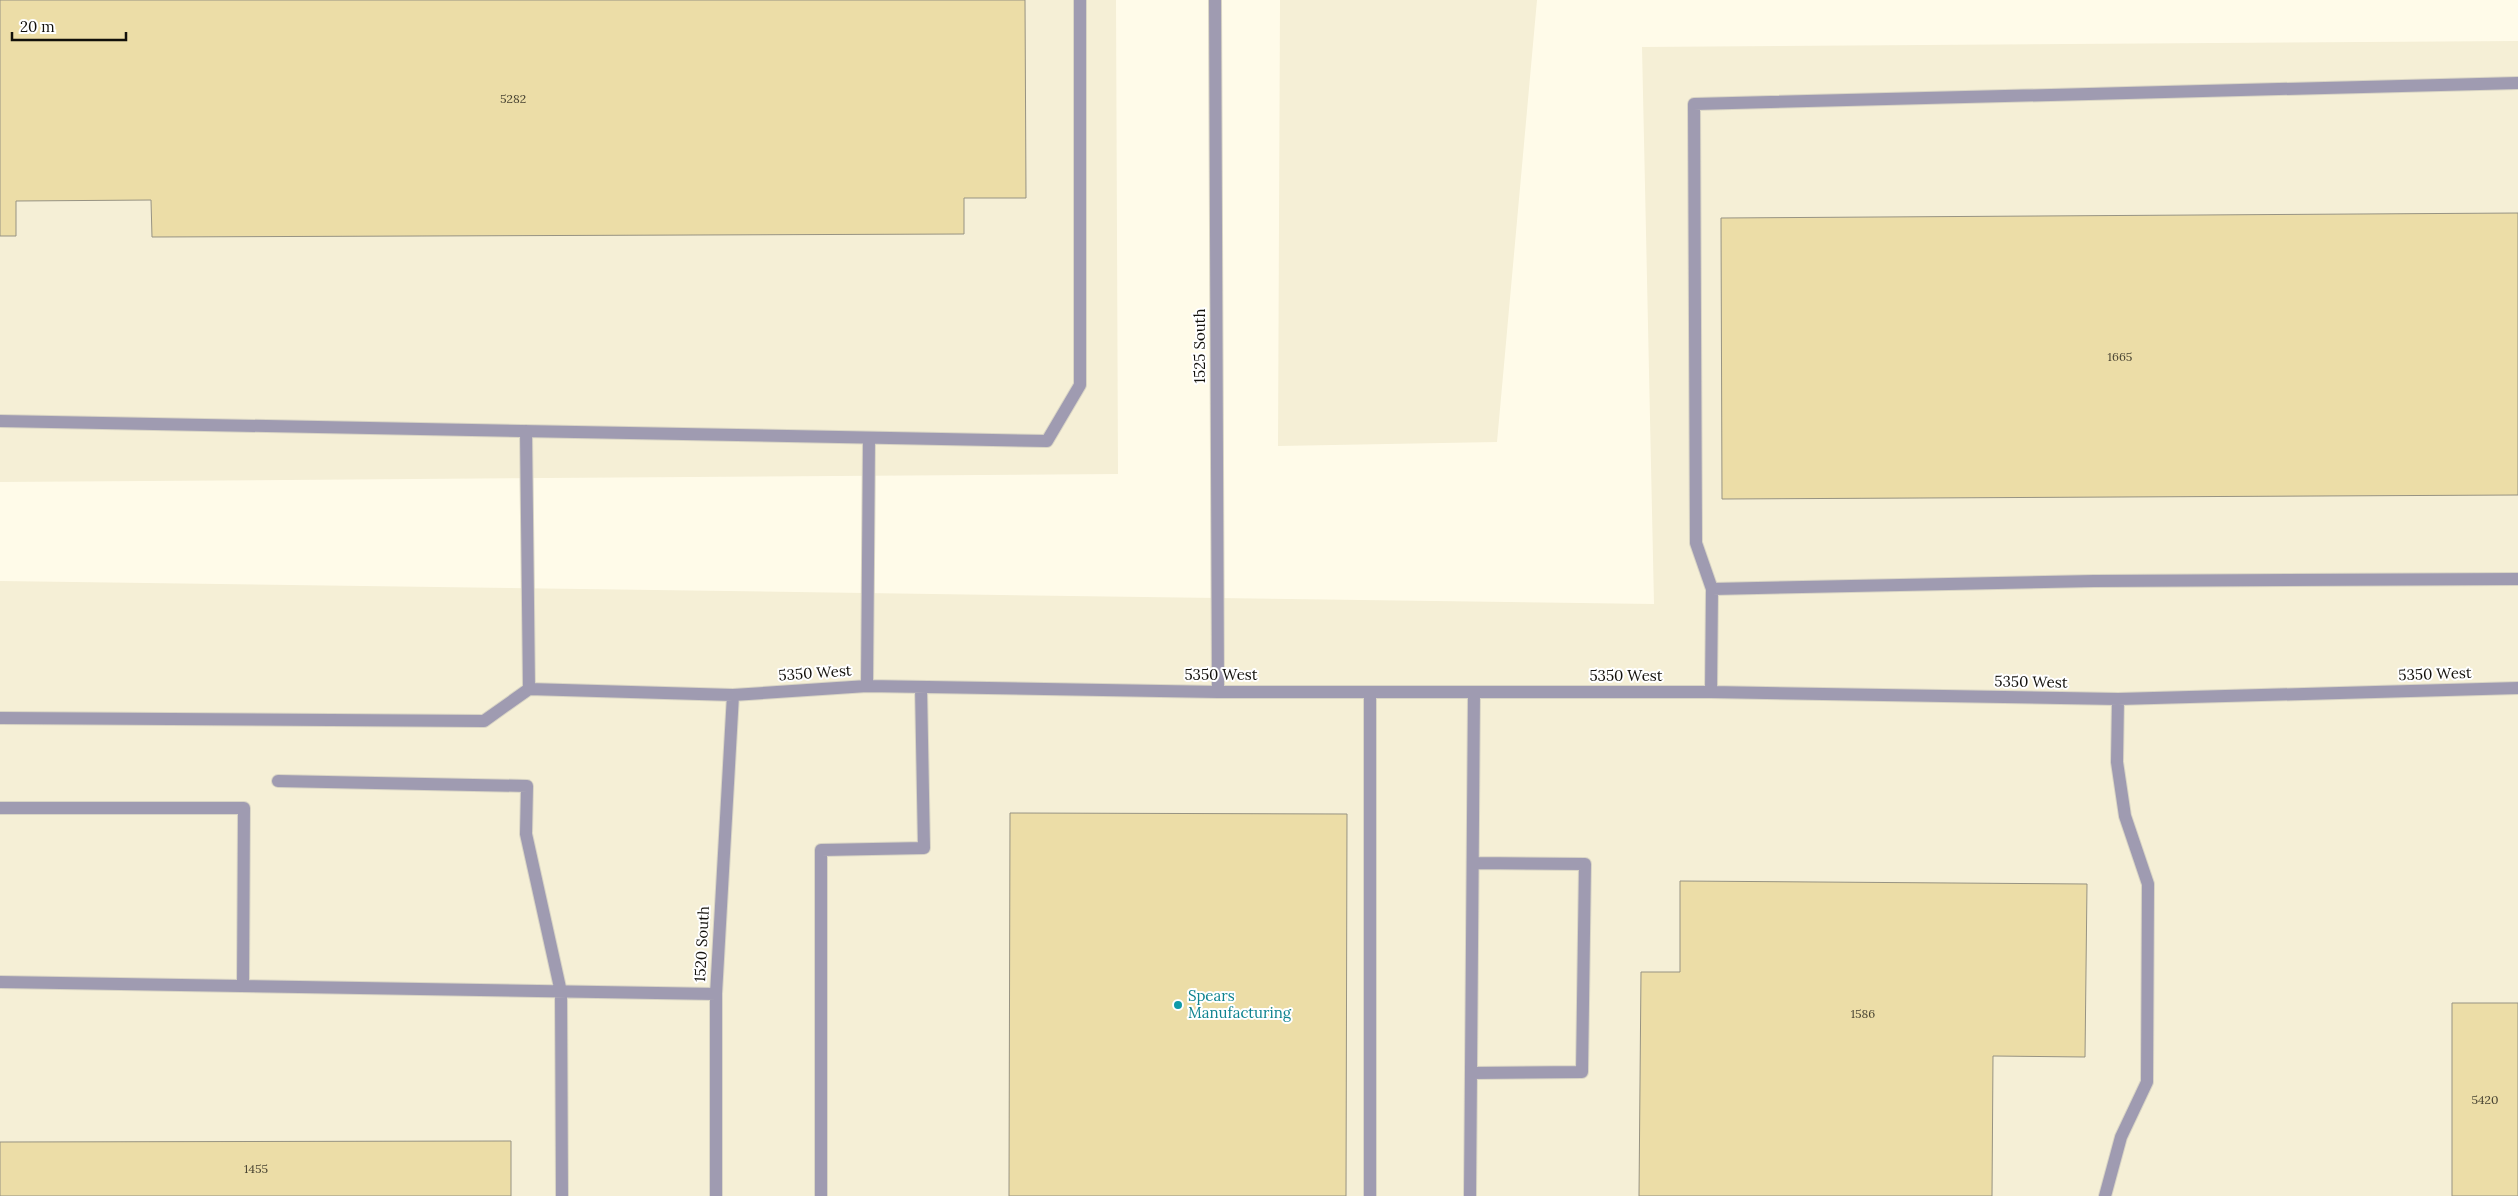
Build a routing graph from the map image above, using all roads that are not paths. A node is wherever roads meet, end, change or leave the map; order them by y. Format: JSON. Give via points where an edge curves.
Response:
{"nodes":[{"id":1,"x":1080,"y":0,"type":"edge"},
{"id":2,"x":1215,"y":0,"type":"edge"},
{"id":3,"x":2518,"y":83,"type":"edge"},
{"id":4,"x":0,"y":421,"type":"edge"},
{"id":5,"x":526,"y":431,"type":"junction"},
{"id":6,"x":869,"y":438,"type":"junction"},
{"id":7,"x":2518,"y":579,"type":"edge"},
{"id":8,"x":1712,"y":589,"type":"junction"},
{"id":9,"x":867,"y":686,"type":"junction"},
{"id":10,"x":921,"y":687,"type":"junction"},
{"id":11,"x":2518,"y":688,"type":"edge"},
{"id":12,"x":529,"y":689,"type":"junction"},
{"id":13,"x":1218,"y":692,"type":"junction"},
{"id":14,"x":1370,"y":692,"type":"junction"},
{"id":15,"x":1474,"y":692,"type":"junction"},
{"id":16,"x":1711,"y":692,"type":"junction"},
{"id":17,"x":733,"y":695,"type":"junction"},
{"id":18,"x":2118,"y":699,"type":"junction"},
{"id":19,"x":0,"y":718,"type":"edge"},
{"id":20,"x":278,"y":781,"type":"dead end"},
{"id":21,"x":0,"y":808,"type":"edge"},
{"id":22,"x":1472,"y":863,"type":"junction"},
{"id":23,"x":0,"y":982,"type":"edge"},
{"id":24,"x":242,"y":986,"type":"junction"},
{"id":25,"x":561,"y":992,"type":"junction"},
{"id":26,"x":716,"y":994,"type":"junction"},
{"id":27,"x":1471,"y":1073,"type":"junction"},
{"id":28,"x":562,"y":1196,"type":"edge"},
{"id":29,"x":716,"y":1196,"type":"edge"},
{"id":30,"x":821,"y":1196,"type":"edge"},
{"id":31,"x":1370,"y":1196,"type":"edge"},
{"id":32,"x":1470,"y":1196,"type":"edge"},
{"id":33,"x":2104,"y":1196,"type":"edge"}],
"edges":[{"from":1,"to":6,"type":"street","via":[[1080,385],[1047,441]]},
{"from":2,"to":13,"type":"street","name":"1525 South"},
{"from":3,"to":8,"type":"street","via":[[1694,104],[1696,543]]},
{"from":4,"to":5,"type":"street"},
{"from":5,"to":6,"type":"street"},
{"from":5,"to":12,"type":"street"},
{"from":6,"to":9,"type":"street"},
{"from":7,"to":8,"type":"street","via":[[2084,581]]},
{"from":8,"to":16,"type":"street"},
{"from":9,"to":10,"type":"street","name":"5350 West"},
{"from":9,"to":17,"type":"street","name":"5350 West"},
{"from":10,"to":13,"type":"street","name":"5350 West"},
{"from":10,"to":30,"type":"street","via":[[924,848],[821,850]]},
{"from":11,"to":18,"type":"street","name":"5350 West"},
{"from":12,"to":17,"type":"street","name":"5350 West"},
{"from":12,"to":19,"type":"street","via":[[484,721]]},
{"from":13,"to":14,"type":"street","name":"5350 West"},
{"from":14,"to":15,"type":"street","name":"5350 West"},
{"from":14,"to":31,"type":"street"},
{"from":15,"to":16,"type":"street","name":"5350 West"},
{"from":15,"to":22,"type":"street"},
{"from":16,"to":18,"type":"street","name":"5350 West"},
{"from":17,"to":26,"type":"street","name":"1520 South"},
{"from":18,"to":33,"type":"street","via":[[2117,762],[2125,816],[2148,884],[2147,1082],[2121,1137]]},
{"from":20,"to":25,"type":"street","via":[[527,786],[526,834]]},
{"from":21,"to":24,"type":"street","via":[[244,808]]},
{"from":22,"to":27,"type":"street"},
{"from":22,"to":27,"type":"street","via":[[1585,864],[1582,1072]]},
{"from":23,"to":24,"type":"street"},
{"from":24,"to":25,"type":"street"},
{"from":25,"to":26,"type":"street"},
{"from":25,"to":28,"type":"street"},
{"from":26,"to":29,"type":"street","name":"1520 South"},
{"from":27,"to":32,"type":"street"}]}
